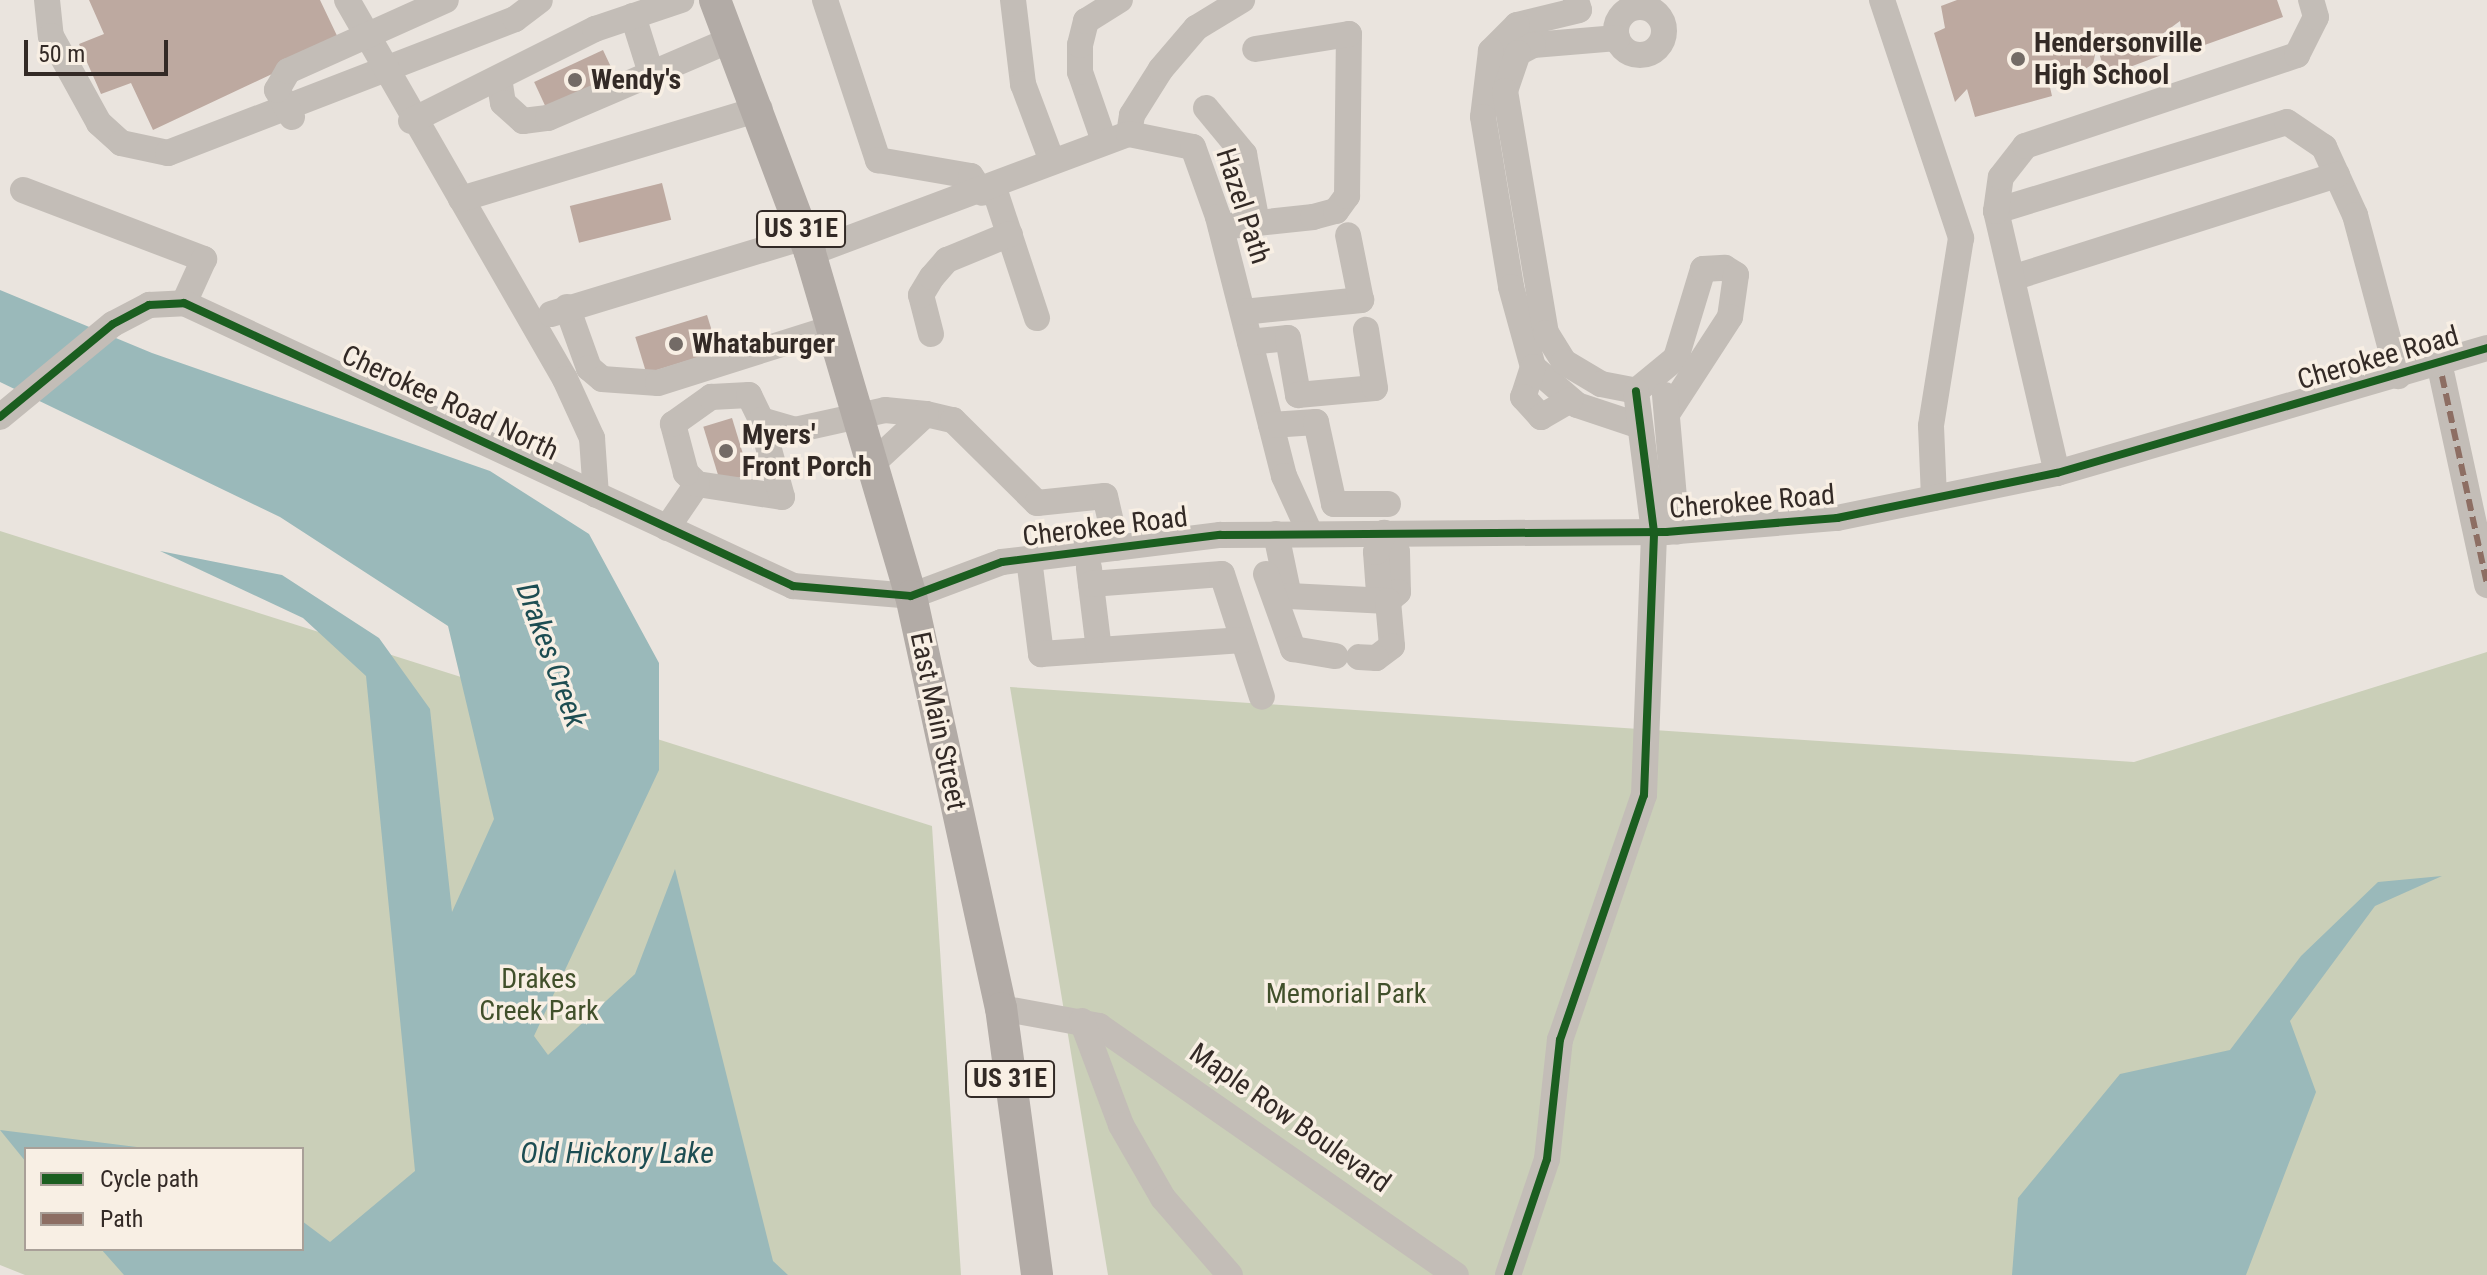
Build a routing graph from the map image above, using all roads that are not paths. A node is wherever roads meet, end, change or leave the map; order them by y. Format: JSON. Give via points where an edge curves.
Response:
{"nodes":[{"id":1,"x":47,"y":0,"type":"edge"},
{"id":2,"x":347,"y":0,"type":"edge"},
{"id":3,"x":446,"y":0,"type":"edge"},
{"id":4,"x":540,"y":0,"type":"edge"},
{"id":5,"x":681,"y":0,"type":"edge"},
{"id":6,"x":825,"y":0,"type":"edge"},
{"id":7,"x":1013,"y":0,"type":"edge"},
{"id":8,"x":1242,"y":0,"type":"edge"},
{"id":9,"x":1882,"y":0,"type":"edge"},
{"id":10,"x":2311,"y":0,"type":"edge"},
{"id":11,"x":721,"y":1,"type":"edge"},
{"id":12,"x":1119,"y":3,"type":"edge"},
{"id":13,"x":1577,"y":5,"type":"edge"},
{"id":14,"x":1546,"y":6,"type":"edge"},
{"id":15,"x":633,"y":16,"type":"junction"},
{"id":16,"x":363,"y":35,"type":"junction"},
{"id":17,"x":732,"y":39,"type":"junction"},
{"id":18,"x":1581,"y":40,"type":"junction"},
{"id":19,"x":1549,"y":41,"type":"junction"},
{"id":20,"x":1255,"y":49,"type":"dead end"},
{"id":21,"x":650,"y":70,"type":"junction"},
{"id":22,"x":383,"y":74,"type":"junction"},
{"id":23,"x":499,"y":78,"type":"junction"},
{"id":24,"x":284,"y":106,"type":"junction"},
{"id":25,"x":1206,"y":108,"type":"dead end"},
{"id":26,"x":760,"y":109,"type":"junction"},
{"id":27,"x":411,"y":121,"type":"junction"},
{"id":28,"x":1117,"y":138,"type":"junction"},
{"id":29,"x":1502,"y":158,"type":"junction"},
{"id":30,"x":1052,"y":161,"type":"junction"},
{"id":31,"x":2337,"y":175,"type":"junction"},
{"id":32,"x":23,"y":190,"type":"dead end"},
{"id":33,"x":988,"y":190,"type":"junction"},
{"id":34,"x":461,"y":199,"type":"junction"},
{"id":35,"x":1996,"y":211,"type":"junction"},
{"id":36,"x":1257,"y":223,"type":"junction"},
{"id":37,"x":1221,"y":227,"type":"junction"},
{"id":38,"x":1010,"y":234,"type":"junction"},
{"id":39,"x":1348,"y":235,"type":"dead end"},
{"id":40,"x":807,"y":245,"type":"junction"},
{"id":41,"x":1521,"y":270,"type":"junction"},
{"id":42,"x":2012,"y":278,"type":"junction"},
{"id":43,"x":184,"y":303,"type":"junction"},
{"id":44,"x":567,"y":307,"type":"junction"},
{"id":45,"x":1243,"y":312,"type":"junction"},
{"id":46,"x":1037,"y":318,"type":"dead end"},
{"id":47,"x":536,"y":323,"type":"junction"},
{"id":48,"x":832,"y":328,"type":"junction"},
{"id":49,"x":1366,"y":330,"type":"dead end"},
{"id":50,"x":931,"y":334,"type":"dead end"},
{"id":51,"x":1250,"y":342,"type":"junction"},
{"id":52,"x":1553,"y":343,"type":"junction"},
{"id":53,"x":2487,"y":348,"type":"edge"},
{"id":54,"x":1532,"y":362,"type":"junction"},
{"id":55,"x":1661,"y":376,"type":"junction"},
{"id":56,"x":2398,"y":376,"type":"junction"},
{"id":57,"x":2442,"y":376,"type":"dead end"},
{"id":58,"x":1636,"y":391,"type":"junction"},
{"id":59,"x":8,"y":411,"type":"edge"},
{"id":60,"x":1669,"y":411,"type":"junction"},
{"id":61,"x":857,"y":414,"type":"junction"},
{"id":62,"x":926,"y":414,"type":"junction"},
{"id":63,"x":761,"y":420,"type":"junction"},
{"id":64,"x":1271,"y":425,"type":"junction"},
{"id":65,"x":1637,"y":425,"type":"junction"},
{"id":66,"x":795,"y":430,"type":"junction"},
{"id":67,"x":775,"y":464,"type":"junction"},
{"id":68,"x":872,"y":464,"type":"junction"},
{"id":69,"x":2057,"y":473,"type":"junction"},
{"id":70,"x":697,"y":484,"type":"junction"},
{"id":71,"x":596,"y":495,"type":"junction"},
{"id":72,"x":1934,"y":498,"type":"junction"},
{"id":73,"x":1388,"y":504,"type":"dead end"},
{"id":74,"x":667,"y":528,"type":"junction"},
{"id":75,"x":1666,"y":531,"type":"junction"},
{"id":76,"x":1310,"y":533,"type":"junction"},
{"id":77,"x":1384,"y":533,"type":"junction"},
{"id":78,"x":1268,"y":534,"type":"junction"},
{"id":79,"x":1117,"y":548,"type":"junction"},
{"id":80,"x":1087,"y":552,"type":"junction"},
{"id":81,"x":1029,"y":559,"type":"junction"},
{"id":82,"x":1091,"y":584,"type":"junction"},
{"id":83,"x":2487,"y":585,"type":"edge"},
{"id":84,"x":911,"y":596,"type":"junction"},
{"id":85,"x":1388,"y":601,"type":"junction"},
{"id":86,"x":1276,"y":610,"type":"junction"},
{"id":87,"x":1241,"y":631,"type":"junction"},
{"id":88,"x":1099,"y":650,"type":"junction"},
{"id":89,"x":1262,"y":697,"type":"dead end"},
{"id":90,"x":1001,"y":1008,"type":"junction"},
{"id":91,"x":1082,"y":1021,"type":"junction"},
{"id":92,"x":1037,"y":1275,"type":"edge"},
{"id":93,"x":1230,"y":1275,"type":"edge"},
{"id":94,"x":1456,"y":1275,"type":"edge"},
{"id":95,"x":1508,"y":1275,"type":"edge"}],
"edges":[{"from":1,"to":24,"type":"street","via":[[51,36],[99,123],[121,143],[168,153]]},
{"from":2,"to":16,"type":"street"},
{"from":3,"to":16,"type":"street"},
{"from":4,"to":22,"type":"street","via":[[515,19]]},
{"from":5,"to":15,"type":"street"},
{"from":6,"to":33,"type":"street","via":[[878,160],[971,176]]},
{"from":7,"to":30,"type":"street","via":[[1023,84]]},
{"from":8,"to":28,"type":"street","via":[[1196,28],[1161,69]]},
{"from":9,"to":72,"type":"street","via":[[1961,238],[1931,426]]},
{"from":10,"to":35,"type":"street","via":[[2316,17],[2297,55],[2025,146],[2001,177]]},
{"from":11,"to":17,"type":"main road","name":"East Main Street","number":"US 31E"},
{"from":12,"to":28,"type":"street","via":[[1086,21],[1080,45],[1080,72]]},
{"from":13,"to":14,"type":"street"},
{"from":13,"to":18,"type":"street"},
{"from":13,"to":18,"type":"street","via":[[1620,26]]},
{"from":14,"to":19,"type":"street"},
{"from":14,"to":29,"type":"street","via":[[1491,51],[1481,95]]},
{"from":15,"to":21,"type":"street"},
{"from":15,"to":23,"type":"street"},
{"from":16,"to":22,"type":"street"},
{"from":16,"to":24,"type":"street","via":[[281,77]]},
{"from":17,"to":21,"type":"street"},
{"from":17,"to":26,"type":"main road","name":"East Main Street","number":"US 31E"},
{"from":18,"to":19,"type":"street"},
{"from":19,"to":29,"type":"street","via":[[1518,53],[1505,91]]},
{"from":20,"to":36,"type":"street","via":[[1349,34],[1347,196],[1336,211]]},
{"from":21,"to":23,"type":"street","via":[[548,118],[523,121],[503,103]]},
{"from":22,"to":24,"type":"street"},
{"from":22,"to":27,"type":"street"},
{"from":23,"to":27,"type":"street"},
{"from":25,"to":36,"type":"street","via":[[1244,154]]},
{"from":26,"to":34,"type":"street"},
{"from":26,"to":40,"type":"main road","name":"East Main Street","number":"US 31E"},
{"from":27,"to":34,"type":"street"},
{"from":28,"to":30,"type":"street"},
{"from":28,"to":37,"type":"street","name":"Hazel Path","via":[[1193,147]]},
{"from":29,"to":41,"type":"street"},
{"from":30,"to":33,"type":"street"},
{"from":31,"to":35,"type":"street","via":[[2324,147],[2287,122]]},
{"from":31,"to":42,"type":"street"},
{"from":31,"to":56,"type":"street","via":[[2355,215]]},
{"from":32,"to":43,"type":"street","via":[[204,259]]},
{"from":33,"to":38,"type":"street"},
{"from":33,"to":40,"type":"street"},
{"from":34,"to":47,"type":"street"},
{"from":35,"to":42,"type":"street"},
{"from":36,"to":37,"type":"street"},
{"from":37,"to":45,"type":"street","name":"Hazel Path"},
{"from":38,"to":46,"type":"street"},
{"from":38,"to":50,"type":"street","via":[[947,260],[932,277],[921,295]]},
{"from":39,"to":45,"type":"street","via":[[1361,300]]},
{"from":40,"to":44,"type":"street"},
{"from":40,"to":48,"type":"main road","name":"East Main Street","number":"US 31E"},
{"from":41,"to":52,"type":"street"},
{"from":41,"to":54,"type":"street"},
{"from":42,"to":69,"type":"street"},
{"from":43,"to":59,"type":"street","via":[[149,305],[113,324]]},
{"from":43,"to":71,"type":"street","name":"Cherokee Road North"},
{"from":44,"to":47,"type":"street"},
{"from":44,"to":48,"type":"street","via":[[589,368],[602,379],[658,383]]},
{"from":45,"to":51,"type":"street","name":"Hazel Path"},
{"from":47,"to":71,"type":"street","via":[[592,438]]},
{"from":48,"to":61,"type":"main road","name":"East Main Street","number":"US 31E"},
{"from":49,"to":51,"type":"street","via":[[1375,388],[1298,395],[1288,338]]},
{"from":51,"to":64,"type":"street","name":"Hazel Path"},
{"from":52,"to":54,"type":"street"},
{"from":52,"to":58,"type":"street","via":[[1564,362],[1601,384]]},
{"from":53,"to":56,"type":"street","name":"Cherokee Road"},
{"from":54,"to":65,"type":"street","via":[[1571,400]]},
{"from":55,"to":58,"type":"street"},
{"from":55,"to":60,"type":"street"},
{"from":55,"to":60,"type":"street","via":[[1686,337],[1694,282],[1703,269],[1725,268],[1736,275],[1730,317]]},
{"from":56,"to":69,"type":"street","name":"Cherokee Road"},
{"from":57,"to":83,"type":"street"},
{"from":58,"to":65,"type":"street"},
{"from":60,"to":75,"type":"street"},
{"from":61,"to":62,"type":"street"},
{"from":61,"to":66,"type":"street"},
{"from":61,"to":68,"type":"main road","name":"East Main Street","number":"US 31E"},
{"from":62,"to":68,"type":"street"},
{"from":62,"to":79,"type":"street","via":[[953,420],[1037,503],[1105,496]]},
{"from":63,"to":66,"type":"street"},
{"from":63,"to":67,"type":"street"},
{"from":63,"to":70,"type":"street","via":[[749,395],[735,394],[711,397],[673,424],[686,473]]},
{"from":64,"to":73,"type":"street","via":[[1316,422],[1334,504]]},
{"from":64,"to":76,"type":"street","name":"Hazel Path"},
{"from":65,"to":75,"type":"street"},
{"from":66,"to":67,"type":"street"},
{"from":67,"to":70,"type":"street","via":[[782,497]]},
{"from":68,"to":84,"type":"main road","name":"East Main Street","number":"US 31E"},
{"from":69,"to":72,"type":"street","name":"Cherokee Road"},
{"from":70,"to":74,"type":"street"},
{"from":71,"to":74,"type":"street","name":"Cherokee Road North"},
{"from":72,"to":75,"type":"street","name":"Cherokee Road","via":[[1837,518]]},
{"from":74,"to":84,"type":"street","name":"Cherokee Road North","via":[[793,586]]},
{"from":75,"to":77,"type":"street","name":"Cherokee Road"},
{"from":75,"to":95,"type":"street","via":[[1644,795],[1560,1040],[1547,1159]]},
{"from":76,"to":77,"type":"street","name":"Cherokee Road"},
{"from":76,"to":78,"type":"street","name":"Cherokee Road"},
{"from":77,"to":85,"type":"street","via":[[1377,566],[1379,593]]},
{"from":78,"to":79,"type":"street","name":"Cherokee Road"},
{"from":78,"to":85,"type":"street","via":[[1289,596]]},
{"from":78,"to":86,"type":"street"},
{"from":79,"to":80,"type":"street","name":"Cherokee Road"},
{"from":80,"to":81,"type":"street","name":"Cherokee Road"},
{"from":80,"to":82,"type":"street"},
{"from":81,"to":84,"type":"street","name":"Cherokee Road"},
{"from":81,"to":88,"type":"street","via":[[1041,654]]},
{"from":82,"to":87,"type":"street","via":[[1222,574]]},
{"from":82,"to":88,"type":"street"},
{"from":84,"to":90,"type":"main road","name":"East Main Street","number":"US 31E"},
{"from":85,"to":86,"type":"street","via":[[1392,646],[1376,658],[1293,649]]},
{"from":86,"to":87,"type":"street"},
{"from":87,"to":88,"type":"street"},
{"from":87,"to":89,"type":"street"},
{"from":90,"to":91,"type":"street","name":"Maple Row Boulevard"},
{"from":90,"to":92,"type":"main road","name":"East Main Street","number":"US 31E"},
{"from":91,"to":93,"type":"street","via":[[1121,1125],[1156,1186]]},
{"from":91,"to":94,"type":"street","name":"Maple Row Boulevard","via":[[1195,1088]]}]}
